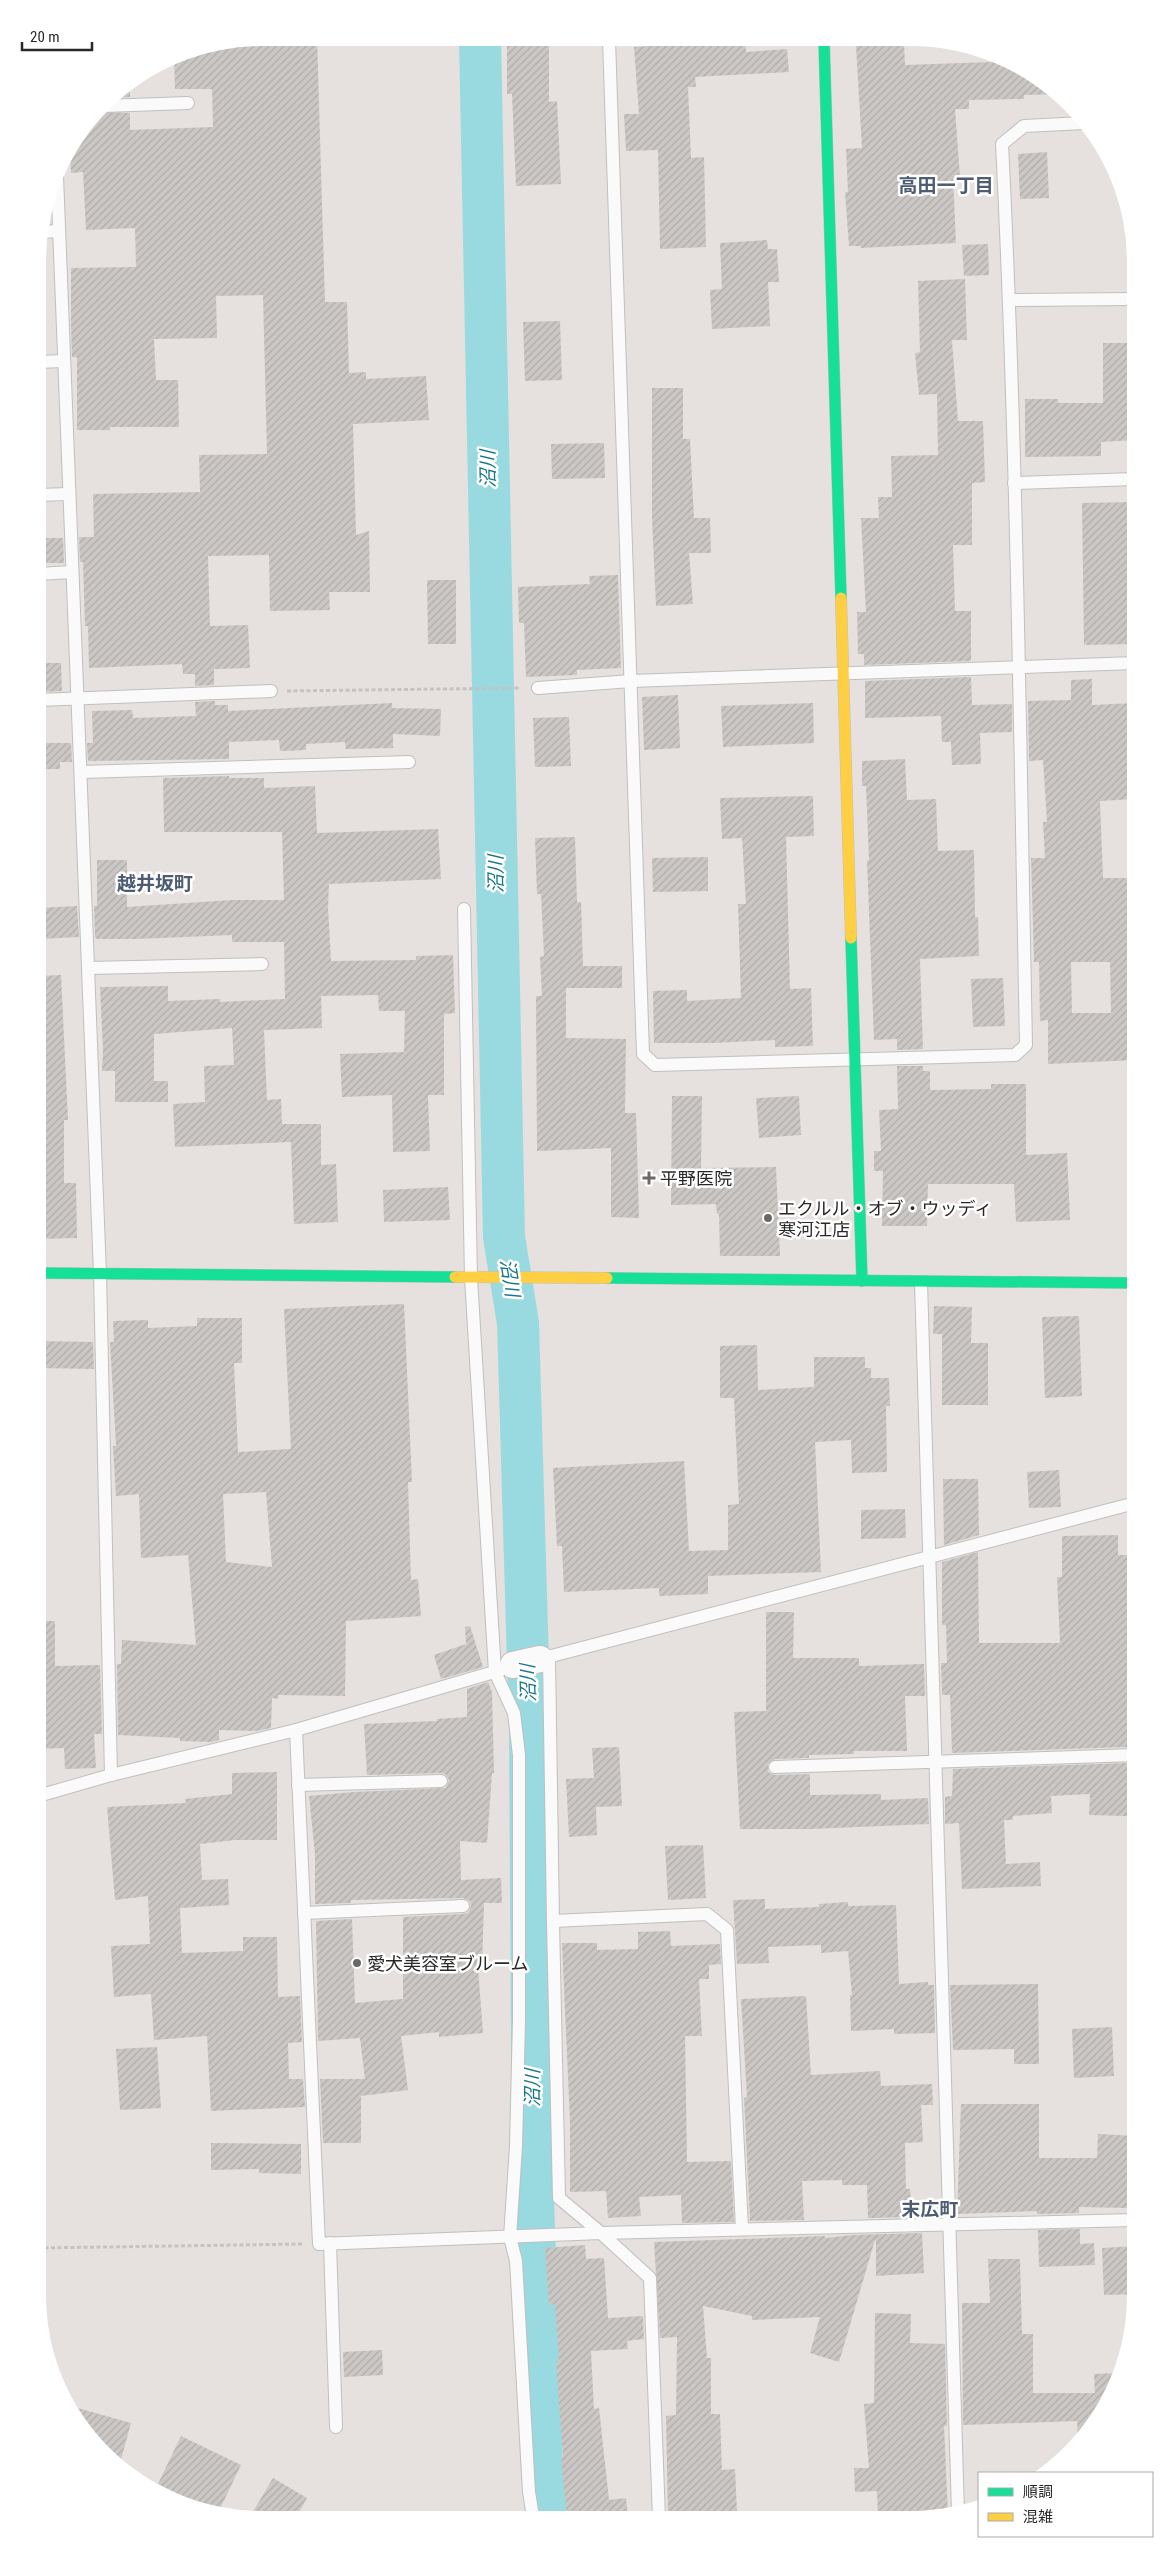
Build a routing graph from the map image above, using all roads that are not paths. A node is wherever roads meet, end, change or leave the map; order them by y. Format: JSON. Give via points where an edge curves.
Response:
{"nodes":[{"id":1,"x":609,"y":46,"type":"edge"},
{"id":2,"x":824,"y":46,"type":"edge"},
{"id":3,"x":188,"y":103,"type":"dead end"},
{"id":4,"x":114,"y":106,"type":"edge"},
{"id":5,"x":1076,"y":124,"type":"edge"},
{"id":6,"x":58,"y":194,"type":"edge"},
{"id":7,"x":59,"y":231,"type":"junction"},
{"id":8,"x":48,"y":232,"type":"edge"},
{"id":9,"x":1127,"y":298,"type":"edge"},
{"id":10,"x":1010,"y":300,"type":"junction"},
{"id":11,"x":63,"y":361,"type":"junction"},
{"id":12,"x":46,"y":362,"type":"edge"},
{"id":13,"x":1127,"y":479,"type":"edge"},
{"id":14,"x":1014,"y":483,"type":"junction"},
{"id":15,"x":68,"y":494,"type":"junction"},
{"id":16,"x":46,"y":495,"type":"edge"},
{"id":17,"x":72,"y":572,"type":"junction"},
{"id":18,"x":46,"y":574,"type":"edge"},
{"id":19,"x":1127,"y":663,"type":"edge"},
{"id":20,"x":1019,"y":668,"type":"junction"},
{"id":21,"x":842,"y":675,"type":"junction"},
{"id":22,"x":631,"y":681,"type":"junction"},
{"id":23,"x":538,"y":688,"type":"road end"},
{"id":24,"x":271,"y":691,"type":"road end"},
{"id":25,"x":78,"y":698,"type":"junction"},
{"id":26,"x":46,"y":700,"type":"edge"},
{"id":27,"x":410,"y":762,"type":"dead end"},
{"id":28,"x":82,"y":772,"type":"junction"},
{"id":29,"x":464,"y":909,"type":"dead end"},
{"id":30,"x":262,"y":964,"type":"dead end"},
{"id":31,"x":89,"y":968,"type":"junction"},
{"id":32,"x":854,"y":1061,"type":"junction"},
{"id":33,"x":46,"y":1273,"type":"edge"},
{"id":34,"x":100,"y":1274,"type":"junction"},
{"id":35,"x":471,"y":1278,"type":"junction"},
{"id":36,"x":862,"y":1281,"type":"junction"},
{"id":37,"x":921,"y":1282,"type":"junction"},
{"id":38,"x":1127,"y":1283,"type":"edge"},
{"id":39,"x":1127,"y":1505,"type":"edge"},
{"id":40,"x":929,"y":1558,"type":"junction"},
{"id":41,"x":544,"y":1658,"type":"junction"},
{"id":42,"x":504,"y":1669,"type":"junction"},
{"id":43,"x":296,"y":1730,"type":"junction"},
{"id":44,"x":1127,"y":1755,"type":"edge"},
{"id":45,"x":935,"y":1762,"type":"junction"},
{"id":46,"x":775,"y":1767,"type":"dead end"},
{"id":47,"x":111,"y":1775,"type":"junction"},
{"id":48,"x":441,"y":1781,"type":"dead end"},
{"id":49,"x":298,"y":1785,"type":"junction"},
{"id":50,"x":46,"y":1794,"type":"edge"},
{"id":51,"x":463,"y":1906,"type":"dead end"},
{"id":52,"x":304,"y":1912,"type":"junction"},
{"id":53,"x":553,"y":1921,"type":"junction"},
{"id":54,"x":1127,"y":2220,"type":"edge"},
{"id":55,"x":950,"y":2224,"type":"junction"},
{"id":56,"x":742,"y":2228,"type":"junction"},
{"id":57,"x":601,"y":2233,"type":"junction"},
{"id":58,"x":510,"y":2236,"type":"junction"},
{"id":59,"x":324,"y":2244,"type":"junction"},
{"id":60,"x":336,"y":2427,"type":"dead end"},
{"id":61,"x":958,"y":2506,"type":"edge"},
{"id":62,"x":532,"y":2511,"type":"edge"},
{"id":63,"x":659,"y":2511,"type":"edge"}],
"edges":[{"from":1,"to":22,"type":"lane"},
{"from":2,"to":21,"type":"street"},
{"from":3,"to":4,"type":"lane"},
{"from":5,"to":10,"type":"lane","via":[[1024,126],[1002,144]]},
{"from":6,"to":7,"type":"lane"},
{"from":7,"to":8,"type":"lane"},
{"from":7,"to":11,"type":"lane"},
{"from":9,"to":10,"type":"lane"},
{"from":10,"to":14,"type":"lane"},
{"from":11,"to":12,"type":"lane"},
{"from":11,"to":15,"type":"lane"},
{"from":13,"to":14,"type":"lane"},
{"from":14,"to":20,"type":"lane"},
{"from":15,"to":16,"type":"lane"},
{"from":15,"to":17,"type":"lane"},
{"from":17,"to":18,"type":"lane"},
{"from":17,"to":25,"type":"lane"},
{"from":19,"to":20,"type":"lane"},
{"from":20,"to":21,"type":"lane"},
{"from":20,"to":32,"type":"lane","via":[[1026,1045],[1015,1055]]},
{"from":21,"to":22,"type":"lane"},
{"from":21,"to":32,"type":"street"},
{"from":22,"to":23,"type":"lane"},
{"from":22,"to":32,"type":"lane","via":[[643,1054],[655,1065]]},
{"from":24,"to":25,"type":"lane"},
{"from":25,"to":26,"type":"lane"},
{"from":25,"to":28,"type":"lane"},
{"from":27,"to":28,"type":"lane"},
{"from":28,"to":31,"type":"lane"},
{"from":29,"to":35,"type":"lane"},
{"from":30,"to":31,"type":"lane"},
{"from":31,"to":34,"type":"lane"},
{"from":32,"to":36,"type":"street"},
{"from":33,"to":34,"type":"street"},
{"from":34,"to":35,"type":"street"},
{"from":34,"to":47,"type":"lane"},
{"from":35,"to":36,"type":"street"},
{"from":35,"to":42,"type":"lane"},
{"from":36,"to":37,"type":"street"},
{"from":37,"to":38,"type":"street"},
{"from":37,"to":40,"type":"lane"},
{"from":39,"to":40,"type":"lane"},
{"from":40,"to":41,"type":"lane"},
{"from":40,"to":45,"type":"lane"},
{"from":41,"to":42,"type":"street"},
{"from":41,"to":53,"type":"lane"},
{"from":42,"to":43,"type":"lane"},
{"from":42,"to":58,"type":"lane","via":[[519,1754],[519,2020]]},
{"from":43,"to":47,"type":"lane"},
{"from":43,"to":49,"type":"lane"},
{"from":44,"to":45,"type":"lane"},
{"from":45,"to":46,"type":"lane"},
{"from":45,"to":55,"type":"lane"},
{"from":47,"to":50,"type":"lane"},
{"from":48,"to":49,"type":"lane"},
{"from":49,"to":52,"type":"lane"},
{"from":51,"to":52,"type":"lane"},
{"from":52,"to":59,"type":"lane"},
{"from":53,"to":56,"type":"lane","via":[[707,1914],[727,1930]]},
{"from":53,"to":57,"type":"lane","via":[[559,2198]]},
{"from":54,"to":55,"type":"lane"},
{"from":55,"to":56,"type":"lane"},
{"from":55,"to":61,"type":"lane"},
{"from":56,"to":57,"type":"lane"},
{"from":57,"to":58,"type":"lane"},
{"from":57,"to":63,"type":"lane","via":[[650,2278]]},
{"from":58,"to":59,"type":"lane"},
{"from":58,"to":62,"type":"lane","via":[[516,2261]]},
{"from":59,"to":60,"type":"lane"}]}
